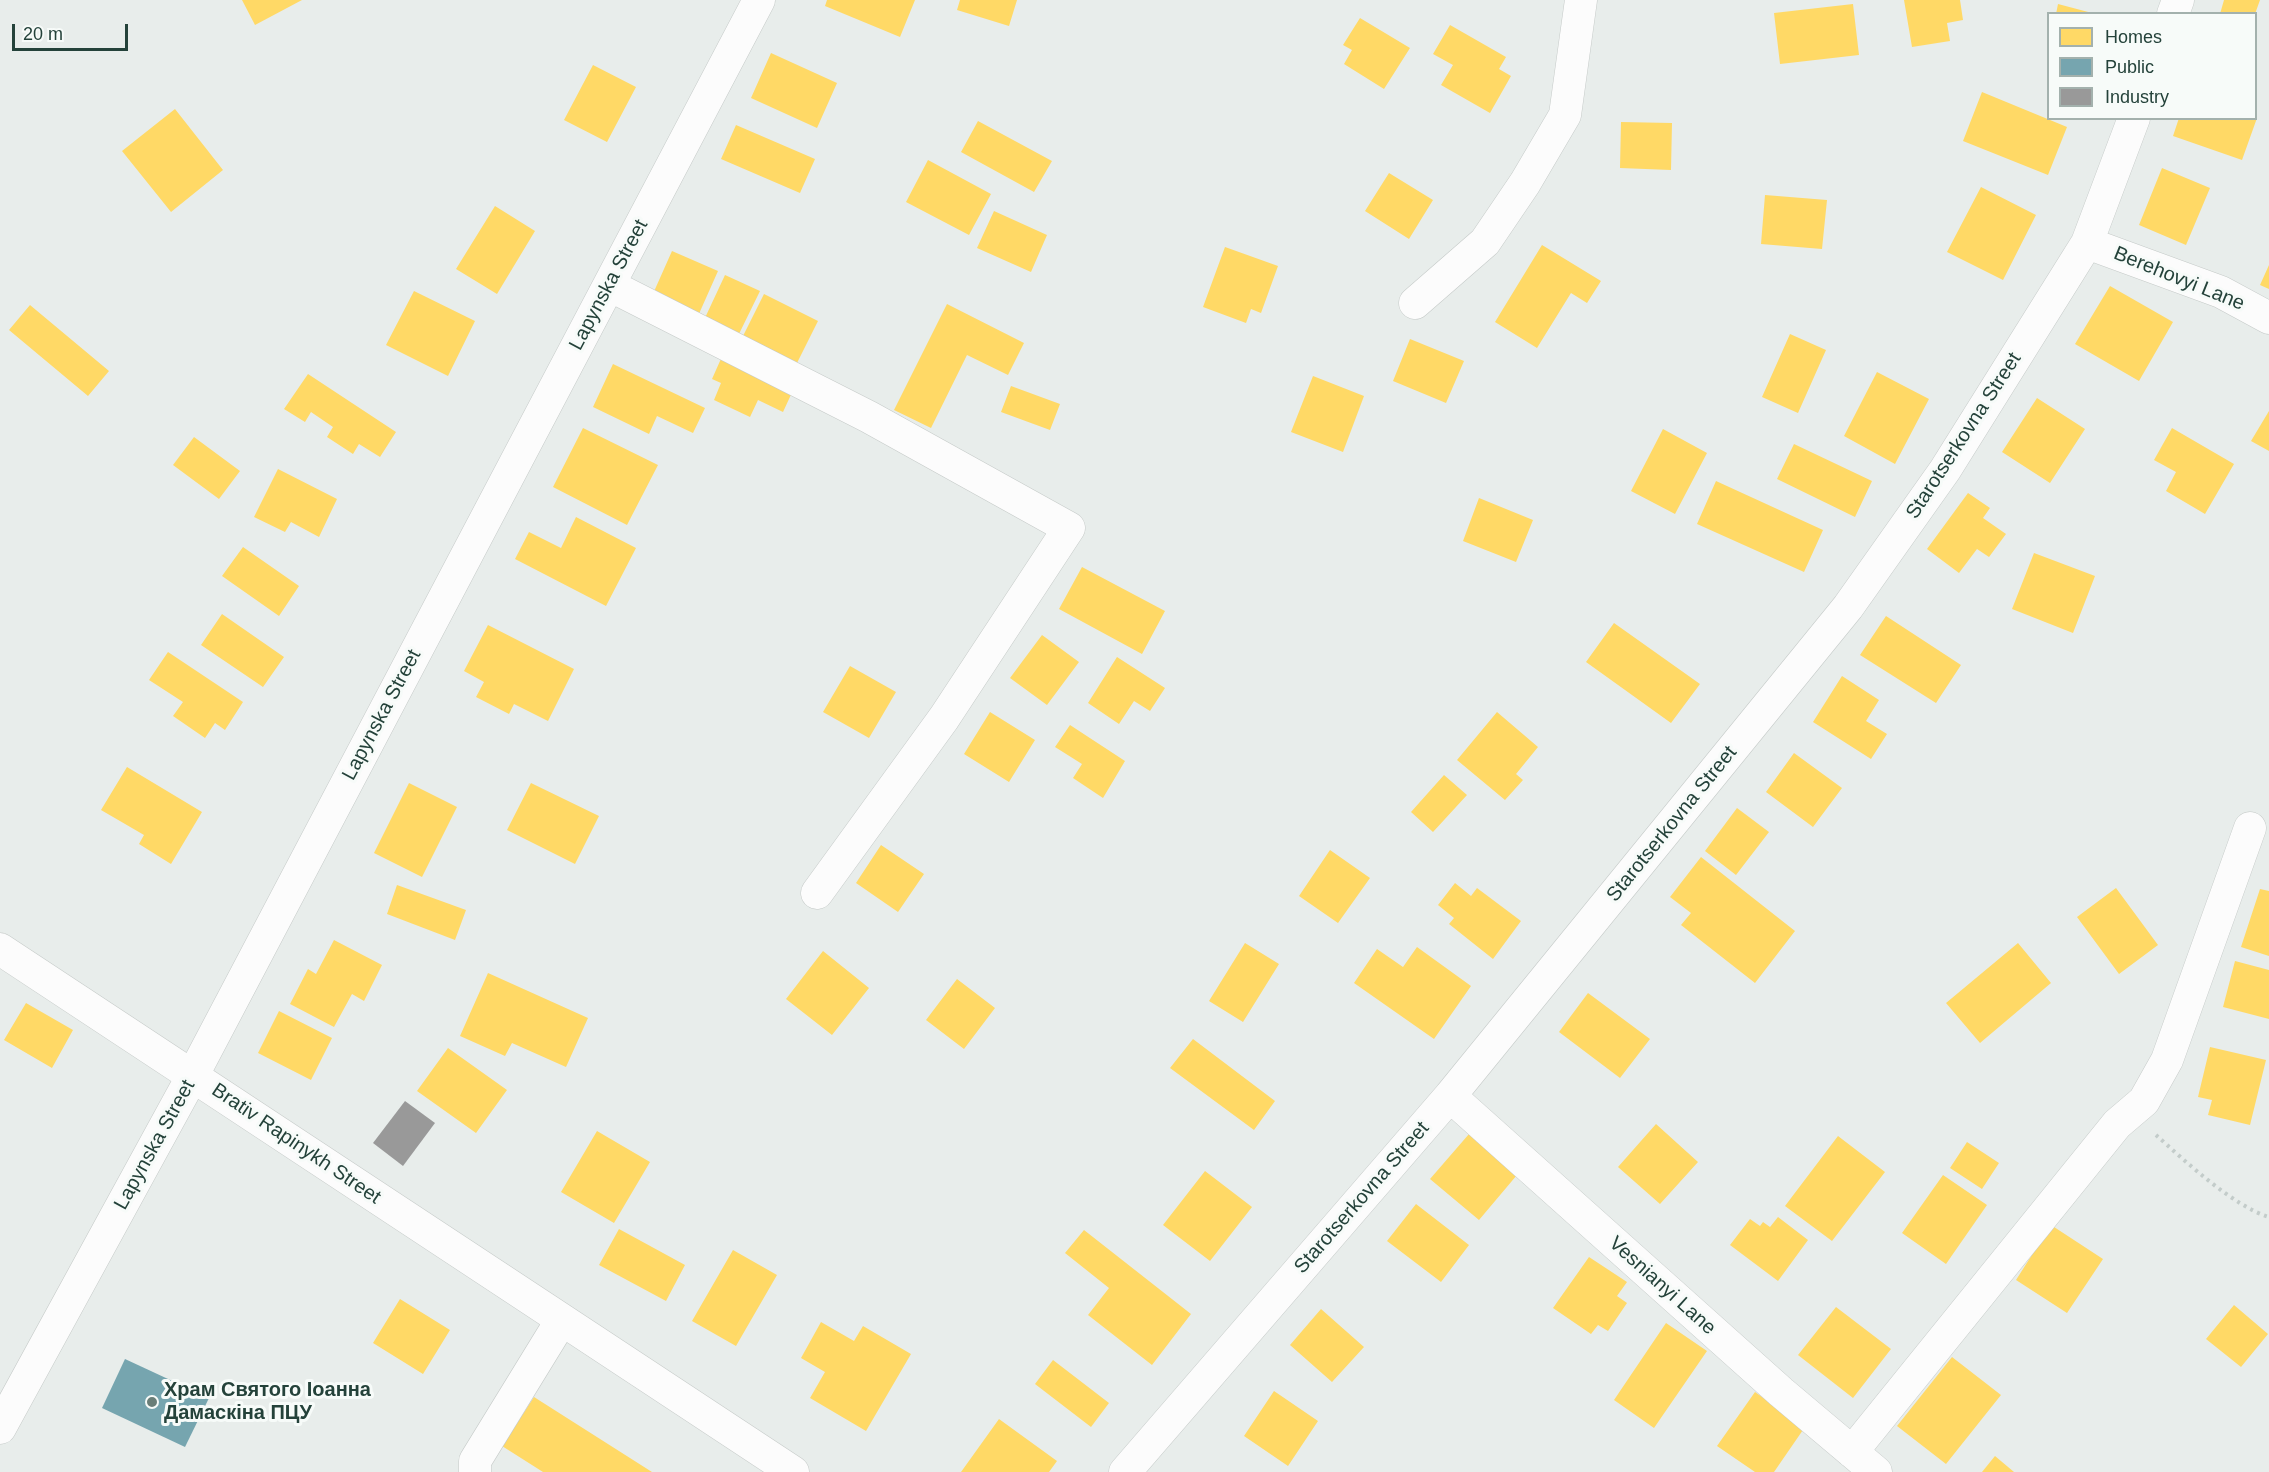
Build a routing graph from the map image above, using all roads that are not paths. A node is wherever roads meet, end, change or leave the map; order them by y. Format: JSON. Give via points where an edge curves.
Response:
{"nodes":[{"id":1,"x":759,"y":0,"type":"edge"},
{"id":2,"x":1581,"y":0,"type":"edge"},
{"id":3,"x":2133,"y":120,"type":"edge"},
{"id":4,"x":2087,"y":243,"type":"junction"},
{"id":5,"x":609,"y":285,"type":"junction"},
{"id":6,"x":1415,"y":303,"type":"dead end"},
{"id":7,"x":2269,"y":318,"type":"edge"},
{"id":8,"x":2250,"y":828,"type":"dead end"},
{"id":9,"x":817,"y":892,"type":"dead end"},
{"id":10,"x":0,"y":949,"type":"edge"},
{"id":11,"x":193,"y":1075,"type":"junction"},
{"id":12,"x":1450,"y":1096,"type":"junction"},
{"id":13,"x":561,"y":1321,"type":"junction"},
{"id":14,"x":0,"y":1428,"type":"edge"},
{"id":15,"x":1852,"y":1452,"type":"junction"},
{"id":16,"x":475,"y":1472,"type":"edge"},
{"id":17,"x":793,"y":1472,"type":"edge"},
{"id":18,"x":1125,"y":1472,"type":"edge"},
{"id":19,"x":1876,"y":1472,"type":"edge"}],
"edges":[{"from":1,"to":5,"type":"street","name":"Lapynska Street"},
{"from":2,"to":6,"type":"street","via":[[1564,115],[1485,242]]},
{"from":3,"to":4,"type":"street","name":"Starotserkovna Street"},
{"from":4,"to":7,"type":"street","name":"Berehovyi Lane","via":[[2221,292]]},
{"from":4,"to":12,"type":"street","name":"Starotserkovna Street","via":[[1945,470],[1848,607]]},
{"from":5,"to":9,"type":"street","via":[[868,417],[1069,528],[944,718]]},
{"from":5,"to":11,"type":"street","name":"Lapynska Street"},
{"from":8,"to":15,"type":"street","via":[[2167,1060],[2144,1101],[2117,1124]]},
{"from":10,"to":11,"type":"street","name":"Brativ Rapinykh Street"},
{"from":11,"to":13,"type":"street","name":"Brativ Rapinykh Street"},
{"from":11,"to":14,"type":"street","name":"Lapynska Street"},
{"from":12,"to":15,"type":"street","name":"Vesnianyi Lane"},
{"from":12,"to":18,"type":"street","name":"Starotserkovna Street"},
{"from":13,"to":16,"type":"street","via":[[475,1461]]},
{"from":13,"to":17,"type":"street","name":"Brativ Rapinykh Street"},
{"from":15,"to":19,"type":"street","name":"Vesnianyi Lane"}]}
